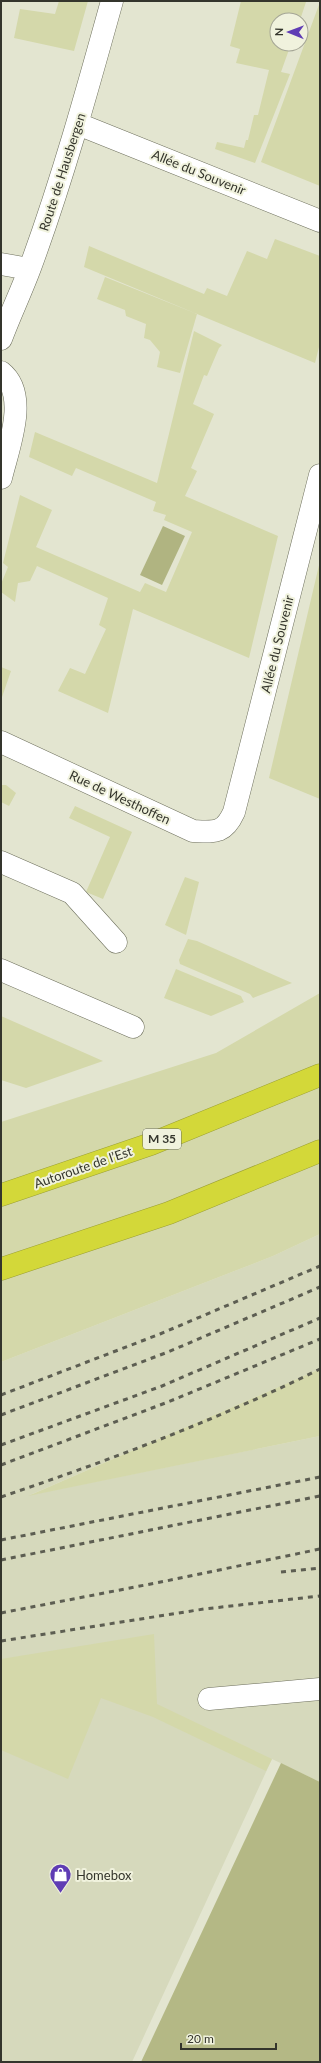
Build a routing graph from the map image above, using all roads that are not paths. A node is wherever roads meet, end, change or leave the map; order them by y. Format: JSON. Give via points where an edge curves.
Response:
{"nodes":[{"id":1,"x":112,"y":1,"type":"edge"},
{"id":2,"x":78,"y":124,"type":"junction"},
{"id":3,"x":320,"y":221,"type":"edge"},
{"id":4,"x":1,"y":264,"type":"edge"},
{"id":5,"x":30,"y":269,"type":"junction"},
{"id":6,"x":1,"y":339,"type":"edge"},
{"id":7,"x":1,"y":372,"type":"edge"},
{"id":8,"x":320,"y":475,"type":"edge"},
{"id":9,"x":1,"y":478,"type":"edge"},
{"id":10,"x":1,"y":742,"type":"edge"},
{"id":11,"x":234,"y":812,"type":"joint"},
{"id":12,"x":1,"y":862,"type":"edge"},
{"id":13,"x":116,"y":942,"type":"dead end"},
{"id":14,"x":1,"y":970,"type":"edge"},
{"id":15,"x":133,"y":1027,"type":"dead end"},
{"id":16,"x":320,"y":1075,"type":"edge"},
{"id":17,"x":320,"y":1151,"type":"edge"},
{"id":18,"x":1,"y":1195,"type":"edge"},
{"id":19,"x":1,"y":1269,"type":"edge"},
{"id":20,"x":320,"y":1689,"type":"edge"},
{"id":21,"x":209,"y":1699,"type":"dead end"}],
"edges":[{"from":1,"to":2,"type":"street","name":"Route de Hausbergen"},
{"from":2,"to":3,"type":"street","name":"Allée du Souvenir"},
{"from":2,"to":5,"type":"street","name":"Route de Hausbergen"},
{"from":4,"to":5,"type":"street"},
{"from":5,"to":6,"type":"street","name":"Route de Hausbergen"},
{"from":7,"to":9,"type":"street","via":[[12,384],[16,409]]},
{"from":8,"to":11,"type":"street","name":"Allée du Souvenir"},
{"from":10,"to":11,"type":"street","name":"Rue de Westhoffen","via":[[193,831],[220,830],[229,824]]},
{"from":12,"to":13,"type":"street","via":[[72,893]]},
{"from":14,"to":15,"type":"street"},
{"from":16,"to":18,"type":"highway","name":"Autoroute de l’Est","number":"M 35","via":[[151,1144]]},
{"from":17,"to":19,"type":"highway","via":[[169,1213]]},
{"from":20,"to":21,"type":"street"}]}
